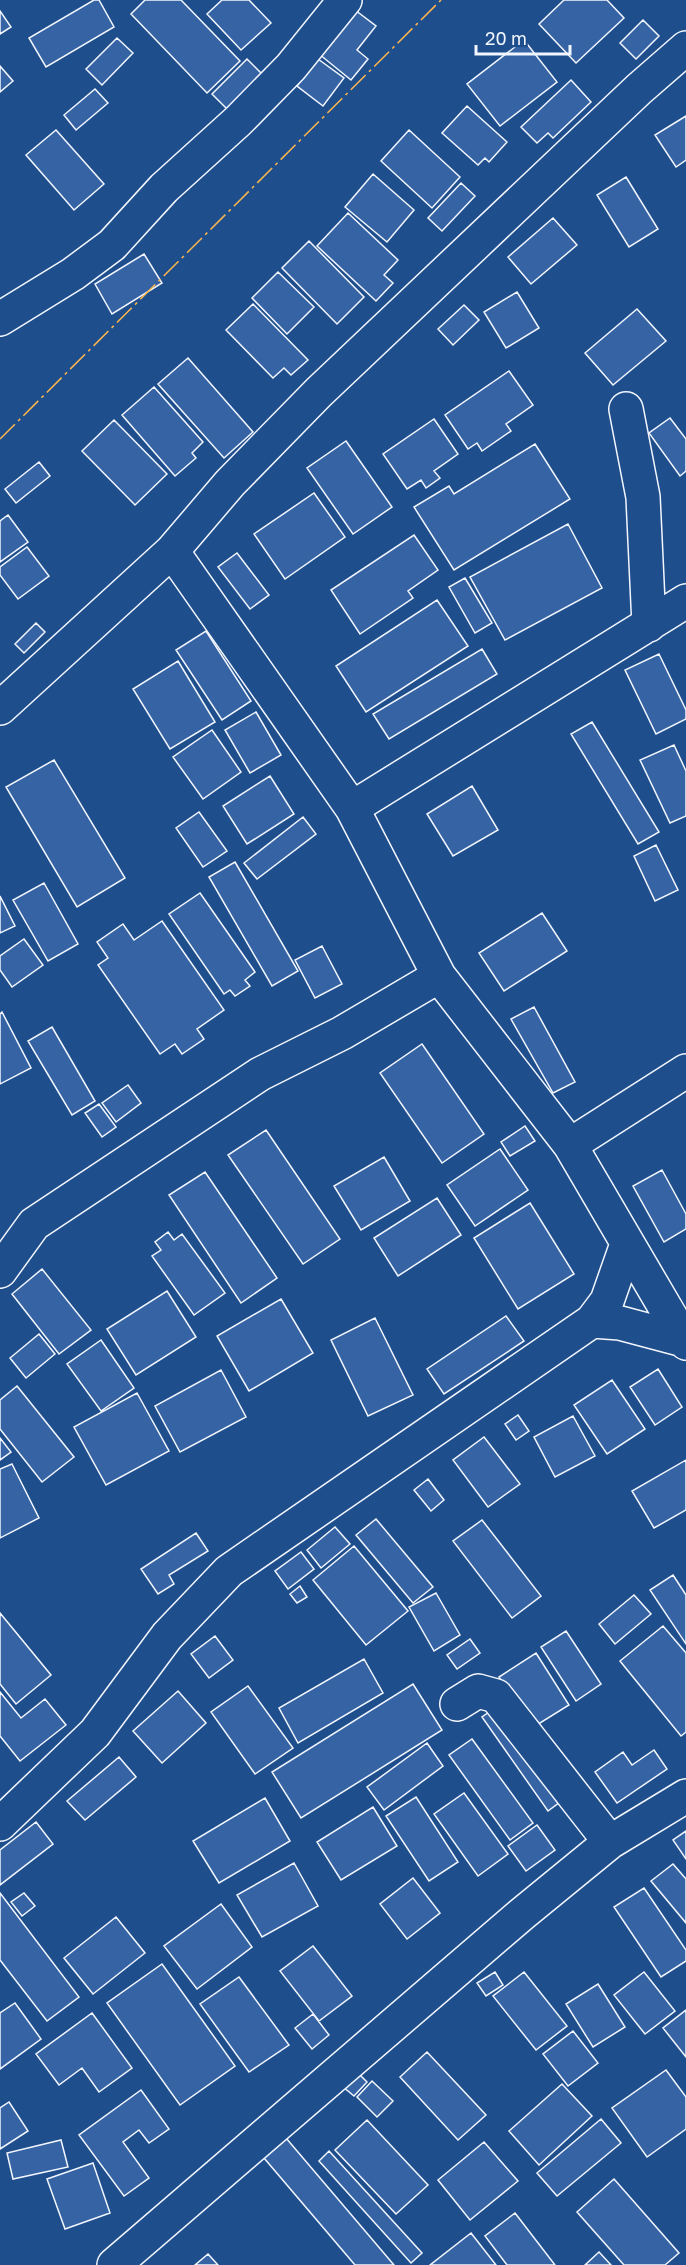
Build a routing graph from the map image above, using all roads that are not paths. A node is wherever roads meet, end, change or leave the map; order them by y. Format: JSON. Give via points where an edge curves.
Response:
{"nodes":[{"id":1,"x":345,"y":0,"type":"edge"},
{"id":2,"x":686,"y":48,"type":"edge"},
{"id":3,"x":0,"y":319,"type":"edge"},
{"id":4,"x":626,"y":409,"type":"dead end"},
{"id":5,"x":172,"y":551,"type":"junction"},
{"id":6,"x":686,"y":601,"type":"edge"},
{"id":7,"x":649,"y":625,"type":"junction"},
{"id":8,"x":0,"y":708,"type":"edge"},
{"id":9,"x":352,"y":808,"type":"junction"},
{"id":10,"x":439,"y":975,"type":"junction"},
{"id":11,"x":686,"y":1071,"type":"edge"},
{"id":12,"x":570,"y":1145,"type":"junction"},
{"id":13,"x":627,"y":1244,"type":"junction"},
{"id":14,"x":0,"y":1271,"type":"edge"},
{"id":15,"x":592,"y":1321,"type":"junction"},
{"id":16,"x":685,"y":1342,"type":"edge"},
{"id":17,"x":457,"y":1704,"type":"dead end"},
{"id":18,"x":686,"y":1796,"type":"edge"},
{"id":19,"x":0,"y":1824,"type":"edge"},
{"id":20,"x":610,"y":1842,"type":"junction"},
{"id":21,"x":114,"y":2265,"type":"edge"}],
"edges":[{"from":1,"to":3,"type":"street","via":[[291,68],[164,188],[112,245]]},
{"from":2,"to":5,"type":"street","via":[[319,392],[230,483]]},
{"from":4,"to":7,"type":"street","via":[[643,497]]},
{"from":5,"to":8,"type":"street"},
{"from":5,"to":9,"type":"street"},
{"from":6,"to":7,"type":"street"},
{"from":7,"to":9,"type":"street"},
{"from":9,"to":10,"type":"street"},
{"from":10,"to":12,"type":"street"},
{"from":10,"to":14,"type":"street","via":[[342,1033],[260,1074],[34,1224]]},
{"from":11,"to":12,"type":"street"},
{"from":12,"to":13,"type":"street"},
{"from":13,"to":15,"type":"street","via":[[607,1301]]},
{"from":13,"to":16,"type":"street"},
{"from":15,"to":16,"type":"street","via":[[620,1323]]},
{"from":15,"to":19,"type":"street","via":[[229,1571],[167,1636],[95,1733]]},
{"from":17,"to":20,"type":"street","via":[[478,1691],[496,1696]]},
{"from":18,"to":20,"type":"street"},
{"from":20,"to":21,"type":"street"}]}
